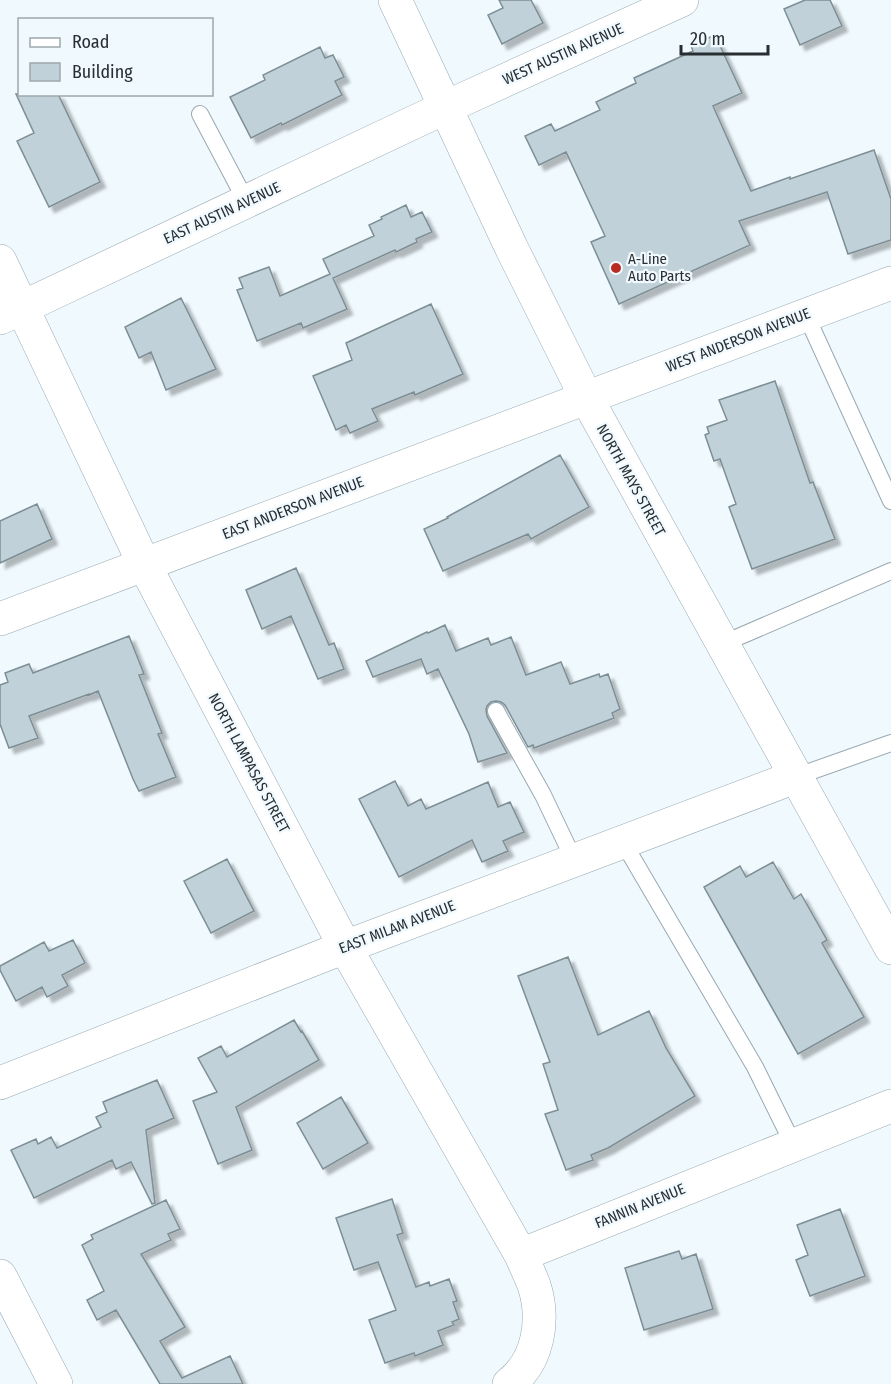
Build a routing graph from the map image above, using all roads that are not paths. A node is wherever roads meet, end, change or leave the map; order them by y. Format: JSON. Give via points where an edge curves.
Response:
{"nodes":[{"id":1,"x":395,"y":0,"type":"edge"},
{"id":2,"x":682,"y":0,"type":"edge"},
{"id":3,"x":444,"y":108,"type":"junction"},
{"id":4,"x":200,"y":114,"type":"dead end"},
{"id":5,"x":246,"y":201,"type":"junction"},
{"id":6,"x":0,"y":261,"type":"edge"},
{"id":7,"x":891,"y":283,"type":"edge"},
{"id":8,"x":11,"y":313,"type":"edge"},
{"id":9,"x":806,"y":315,"type":"junction"},
{"id":10,"x":586,"y":397,"type":"junction"},
{"id":11,"x":891,"y":501,"type":"edge"},
{"id":12,"x":144,"y":564,"type":"junction"},
{"id":13,"x":891,"y":572,"type":"edge"},
{"id":14,"x":0,"y":619,"type":"edge"},
{"id":15,"x":722,"y":644,"type":"junction"},
{"id":16,"x":496,"y":711,"type":"dead end"},
{"id":17,"x":891,"y":743,"type":"edge"},
{"id":18,"x":795,"y":777,"type":"junction"},
{"id":19,"x":623,"y":842,"type":"junction"},
{"id":20,"x":574,"y":860,"type":"junction"},
{"id":21,"x":345,"y":947,"type":"junction"},
{"id":22,"x":891,"y":948,"type":"edge"},
{"id":23,"x":0,"y":1083,"type":"edge"},
{"id":24,"x":891,"y":1106,"type":"edge"},
{"id":25,"x":793,"y":1144,"type":"junction"},
{"id":26,"x":521,"y":1254,"type":"junction"},
{"id":27,"x":0,"y":1275,"type":"edge"},
{"id":28,"x":56,"y":1384,"type":"edge"},
{"id":29,"x":509,"y":1384,"type":"edge"}],
"edges":[{"from":1,"to":3,"type":"street","name":"NORTH MAYS STREET"},
{"from":2,"to":3,"type":"street","name":"WEST AUSTIN AVENUE"},
{"from":3,"to":5,"type":"street","name":"EAST AUSTIN AVENUE"},
{"from":3,"to":10,"type":"street","name":"NORTH MAYS STREET"},
{"from":4,"to":5,"type":"lane"},
{"from":5,"to":8,"type":"street","name":"EAST AUSTIN AVENUE"},
{"from":6,"to":8,"type":"street","name":"NORTH LAMPASAS STREET"},
{"from":7,"to":9,"type":"street","name":"WEST ANDERSON AVENUE"},
{"from":8,"to":12,"type":"street","name":"NORTH LAMPASAS STREET"},
{"from":9,"to":10,"type":"street","name":"WEST ANDERSON AVENUE"},
{"from":9,"to":11,"type":"lane"},
{"from":10,"to":12,"type":"street","name":"EAST ANDERSON AVENUE"},
{"from":10,"to":15,"type":"street","name":"NORTH MAYS STREET"},
{"from":12,"to":14,"type":"street","name":"EAST ANDERSON AVENUE"},
{"from":12,"to":21,"type":"street","name":"NORTH LAMPASAS STREET"},
{"from":13,"to":15,"type":"lane"},
{"from":15,"to":18,"type":"street","name":"NORTH MAYS STREET"},
{"from":16,"to":20,"type":"lane"},
{"from":17,"to":18,"type":"lane"},
{"from":18,"to":19,"type":"street","name":"EAST MILAM AVENUE"},
{"from":18,"to":22,"type":"street","name":"NORTH MAYS STREET"},
{"from":19,"to":20,"type":"street","name":"EAST MILAM AVENUE"},
{"from":19,"to":25,"type":"lane","via":[[755,1067]]},
{"from":20,"to":21,"type":"street","name":"EAST MILAM AVENUE"},
{"from":21,"to":23,"type":"street","name":"EAST MILAM AVENUE"},
{"from":21,"to":26,"type":"street","name":"NORTH LAMPASAS STREET"},
{"from":24,"to":25,"type":"street","name":"FANNIN AVENUE"},
{"from":25,"to":26,"type":"street","name":"FANNIN AVENUE"},
{"from":26,"to":29,"type":"street","via":[[534,1286],[539,1325],[531,1357]]},
{"from":27,"to":28,"type":"street"}]}
